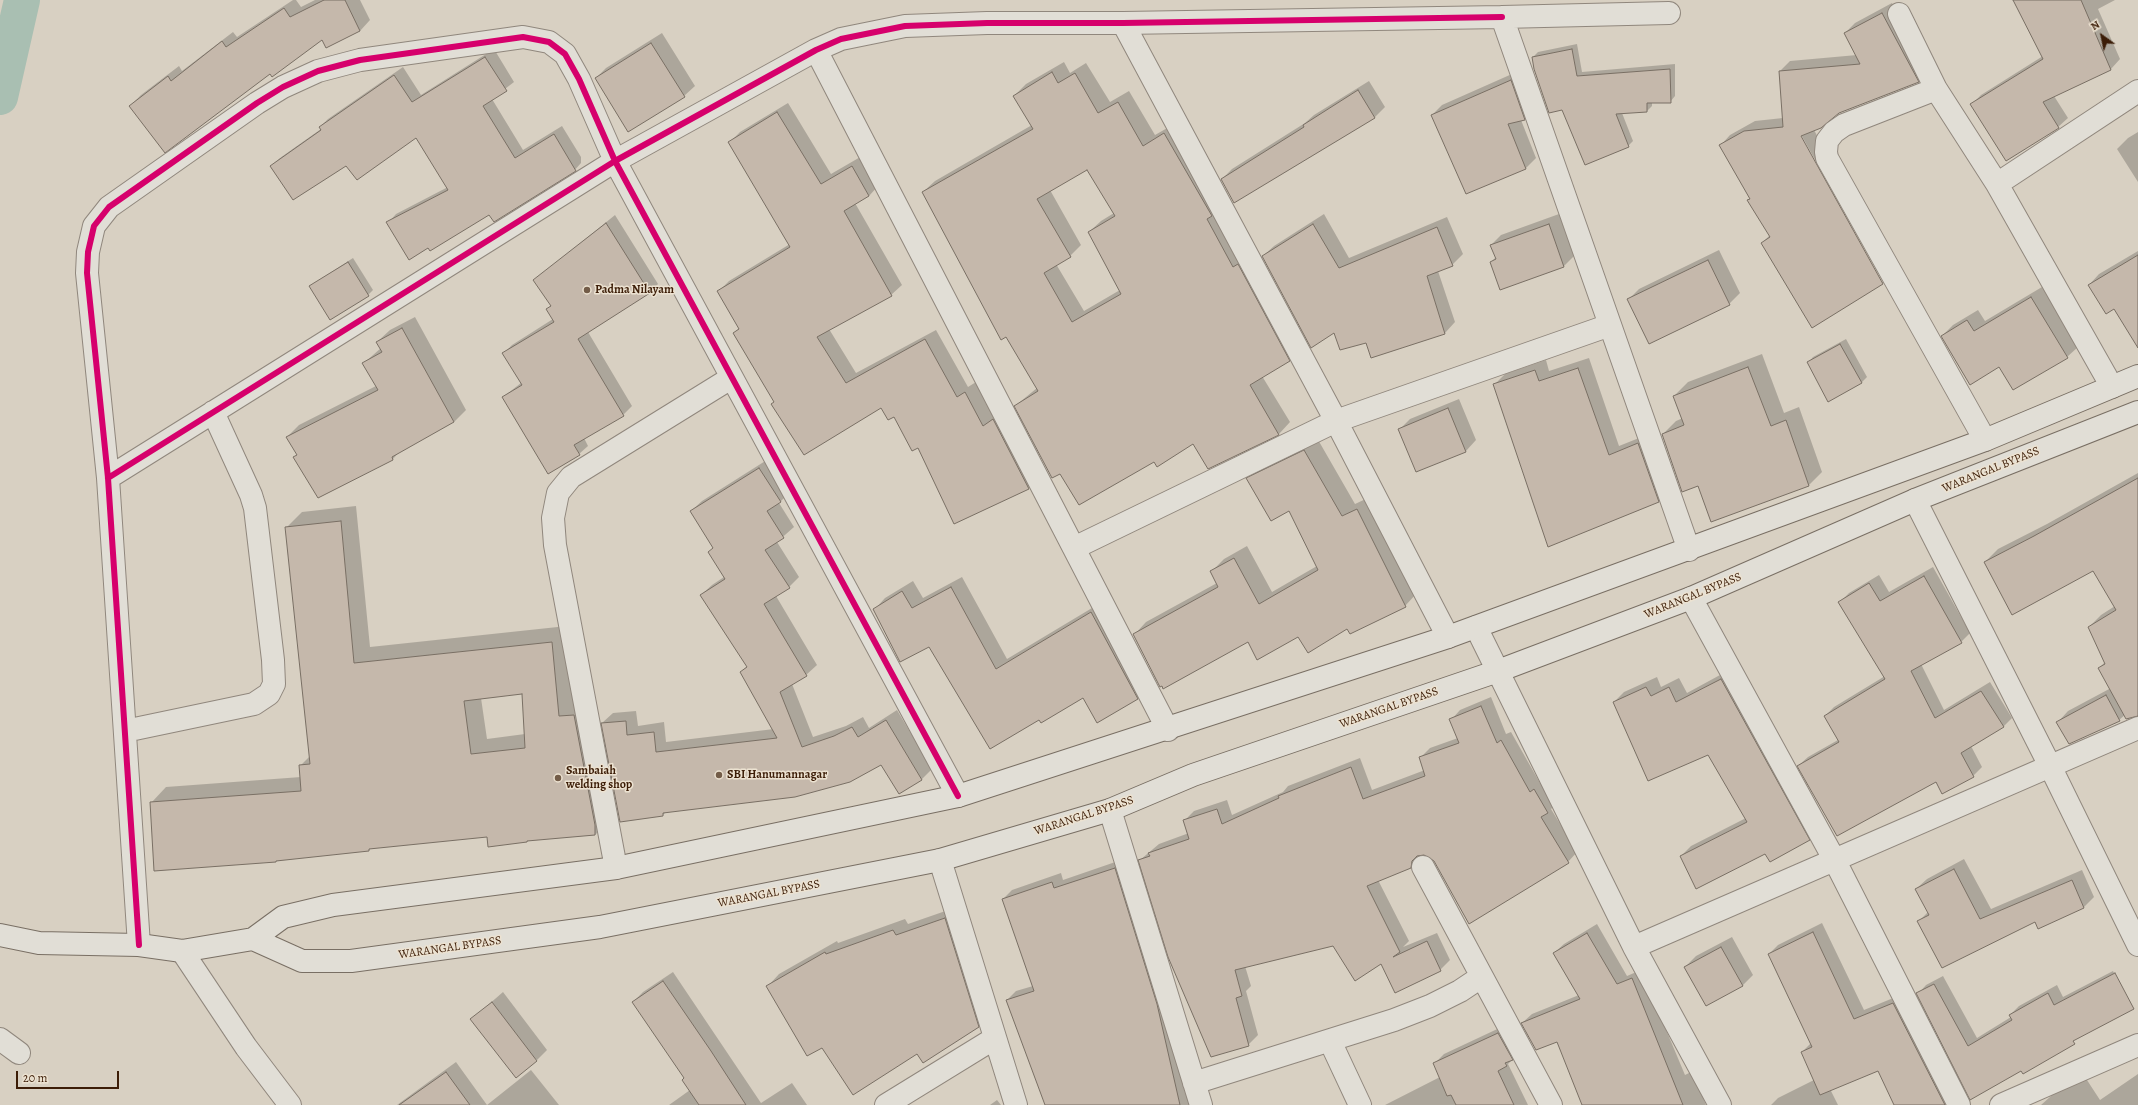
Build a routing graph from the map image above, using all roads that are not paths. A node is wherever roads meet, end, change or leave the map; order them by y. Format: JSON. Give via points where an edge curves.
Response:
{"nodes":[{"id":1,"x":1669,"y":13,"type":"dead end"},
{"id":2,"x":1899,"y":14,"type":"dead end"},
{"id":3,"x":1502,"y":17,"type":"junction"},
{"id":4,"x":1123,"y":23,"type":"junction"},
{"id":5,"x":816,"y":50,"type":"junction"},
{"id":6,"x":1936,"y":89,"type":"junction"},
{"id":7,"x":2138,"y":91,"type":"edge"},
{"id":8,"x":615,"y":161,"type":"junction"},
{"id":9,"x":1997,"y":184,"type":"junction"},
{"id":10,"x":1610,"y":325,"type":"junction"},
{"id":11,"x":2138,"y":376,"type":"edge"},
{"id":12,"x":730,"y":378,"type":"junction"},
{"id":13,"x":2112,"y":387,"type":"junction"},
{"id":14,"x":213,"y":412,"type":"junction"},
{"id":15,"x":2138,"y":412,"type":"edge"},
{"id":16,"x":1336,"y":421,"type":"junction"},
{"id":17,"x":1985,"y":440,"type":"junction"},
{"id":18,"x":108,"y":478,"type":"junction"},
{"id":19,"x":1915,"y":500,"type":"junction"},
{"id":20,"x":1074,"y":548,"type":"junction"},
{"id":21,"x":1689,"y":550,"type":"junction"},
{"id":22,"x":1691,"y":598,"type":"junction"},
{"id":23,"x":1476,"y":627,"type":"junction"},
{"id":24,"x":1448,"y":637,"type":"junction"},
{"id":25,"x":1498,"y":671,"type":"junction"},
{"id":26,"x":2138,"y":728,"type":"edge"},
{"id":27,"x":1168,"y":730,"type":"junction"},
{"id":28,"x":125,"y":731,"type":"junction"},
{"id":29,"x":2050,"y":766,"type":"junction"},
{"id":30,"x":958,"y":796,"type":"junction"},
{"id":31,"x":1110,"y":810,"type":"junction"},
{"id":32,"x":1834,"y":859,"type":"junction"},
{"id":33,"x":940,"y":860,"type":"junction"},
{"id":34,"x":1423,"y":867,"type":"dead end"},
{"id":35,"x":616,"y":868,"type":"junction"},
{"id":36,"x":0,"y":935,"type":"edge"},
{"id":37,"x":253,"y":939,"type":"junction"},
{"id":38,"x":139,"y":945,"type":"junction"},
{"id":39,"x":2138,"y":945,"type":"edge"},
{"id":40,"x":1634,"y":946,"type":"junction"},
{"id":41,"x":182,"y":951,"type":"junction"},
{"id":42,"x":1481,"y":978,"type":"junction"},
{"id":43,"x":995,"y":1038,"type":"junction"},
{"id":44,"x":0,"y":1039,"type":"edge"},
{"id":45,"x":1330,"y":1041,"type":"junction"},
{"id":46,"x":2138,"y":1045,"type":"edge"},
{"id":47,"x":19,"y":1053,"type":"dead end"},
{"id":48,"x":1194,"y":1083,"type":"junction"},
{"id":49,"x":290,"y":1105,"type":"edge"},
{"id":50,"x":886,"y":1105,"type":"edge"},
{"id":51,"x":1016,"y":1105,"type":"edge"},
{"id":52,"x":1201,"y":1105,"type":"edge"},
{"id":53,"x":1360,"y":1105,"type":"edge"},
{"id":54,"x":1551,"y":1105,"type":"edge"},
{"id":55,"x":1720,"y":1105,"type":"edge"},
{"id":56,"x":1959,"y":1105,"type":"edge"},
{"id":57,"x":2002,"y":1105,"type":"edge"}],
"edges":[{"from":1,"to":3,"type":"street"},
{"from":2,"to":6,"type":"street"},
{"from":3,"to":4,"type":"street"},
{"from":3,"to":10,"type":"street"},
{"from":4,"to":5,"type":"street","via":[[987,22],[904,26],[841,39]]},
{"from":4,"to":16,"type":"street"},
{"from":5,"to":8,"type":"street"},
{"from":5,"to":20,"type":"street"},
{"from":6,"to":9,"type":"street"},
{"from":6,"to":17,"type":"street","via":[[1844,125],[1827,141],[1826,152]]},
{"from":7,"to":9,"type":"street"},
{"from":8,"to":12,"type":"street"},
{"from":8,"to":14,"type":"street"},
{"from":8,"to":18,"type":"street","via":[[579,79],[565,54],[549,42],[524,37],[360,60],[318,71],[257,103],[109,207],[94,226],[88,252],[87,273]]},
{"from":9,"to":13,"type":"street"},
{"from":10,"to":16,"type":"street"},
{"from":10,"to":21,"type":"street"},
{"from":11,"to":13,"type":"street"},
{"from":12,"to":30,"type":"street"},
{"from":12,"to":35,"type":"street","via":[[572,477],[558,493],[553,518],[555,545]]},
{"from":13,"to":17,"type":"street"},
{"from":14,"to":18,"type":"street"},
{"from":14,"to":28,"type":"street","via":[[252,495],[255,508],[274,660],[274,684],[269,694],[254,704]]},
{"from":15,"to":19,"type":"street","name":"WARANGAL BYPASS"},
{"from":16,"to":20,"type":"street"},
{"from":16,"to":24,"type":"street"},
{"from":17,"to":21,"type":"street"},
{"from":18,"to":28,"type":"street"},
{"from":19,"to":22,"type":"street","name":"WARANGAL BYPASS"},
{"from":19,"to":29,"type":"street"},
{"from":20,"to":27,"type":"street"},
{"from":21,"to":23,"type":"street"},
{"from":22,"to":25,"type":"street","name":"WARANGAL BYPASS"},
{"from":22,"to":32,"type":"street"},
{"from":23,"to":24,"type":"street"},
{"from":23,"to":25,"type":"street"},
{"from":24,"to":27,"type":"street"},
{"from":25,"to":31,"type":"street","name":"WARANGAL BYPASS","via":[[1193,775]]},
{"from":25,"to":40,"type":"street"},
{"from":26,"to":29,"type":"street"},
{"from":27,"to":30,"type":"street"},
{"from":28,"to":38,"type":"street"},
{"from":29,"to":32,"type":"street"},
{"from":29,"to":39,"type":"street"},
{"from":30,"to":35,"type":"street"},
{"from":31,"to":33,"type":"street","name":"WARANGAL BYPASS"},
{"from":31,"to":48,"type":"street"},
{"from":32,"to":40,"type":"street"},
{"from":32,"to":56,"type":"street"},
{"from":33,"to":37,"type":"street","name":"WARANGAL BYPASS","via":[[600,927],[351,961],[302,961]]},
{"from":33,"to":43,"type":"street"},
{"from":34,"to":42,"type":"street"},
{"from":35,"to":37,"type":"street","via":[[333,905],[283,917]]},
{"from":36,"to":38,"type":"street","via":[[39,943]]},
{"from":37,"to":41,"type":"street"},
{"from":38,"to":41,"type":"street"},
{"from":40,"to":55,"type":"street"},
{"from":41,"to":49,"type":"street","via":[[246,1047]]},
{"from":42,"to":45,"type":"street","via":[[1430,1006]]},
{"from":42,"to":54,"type":"street"},
{"from":43,"to":50,"type":"street"},
{"from":43,"to":51,"type":"street"},
{"from":44,"to":47,"type":"street"},
{"from":45,"to":48,"type":"street"},
{"from":45,"to":53,"type":"street"},
{"from":46,"to":57,"type":"street"},
{"from":48,"to":52,"type":"street"}]}
